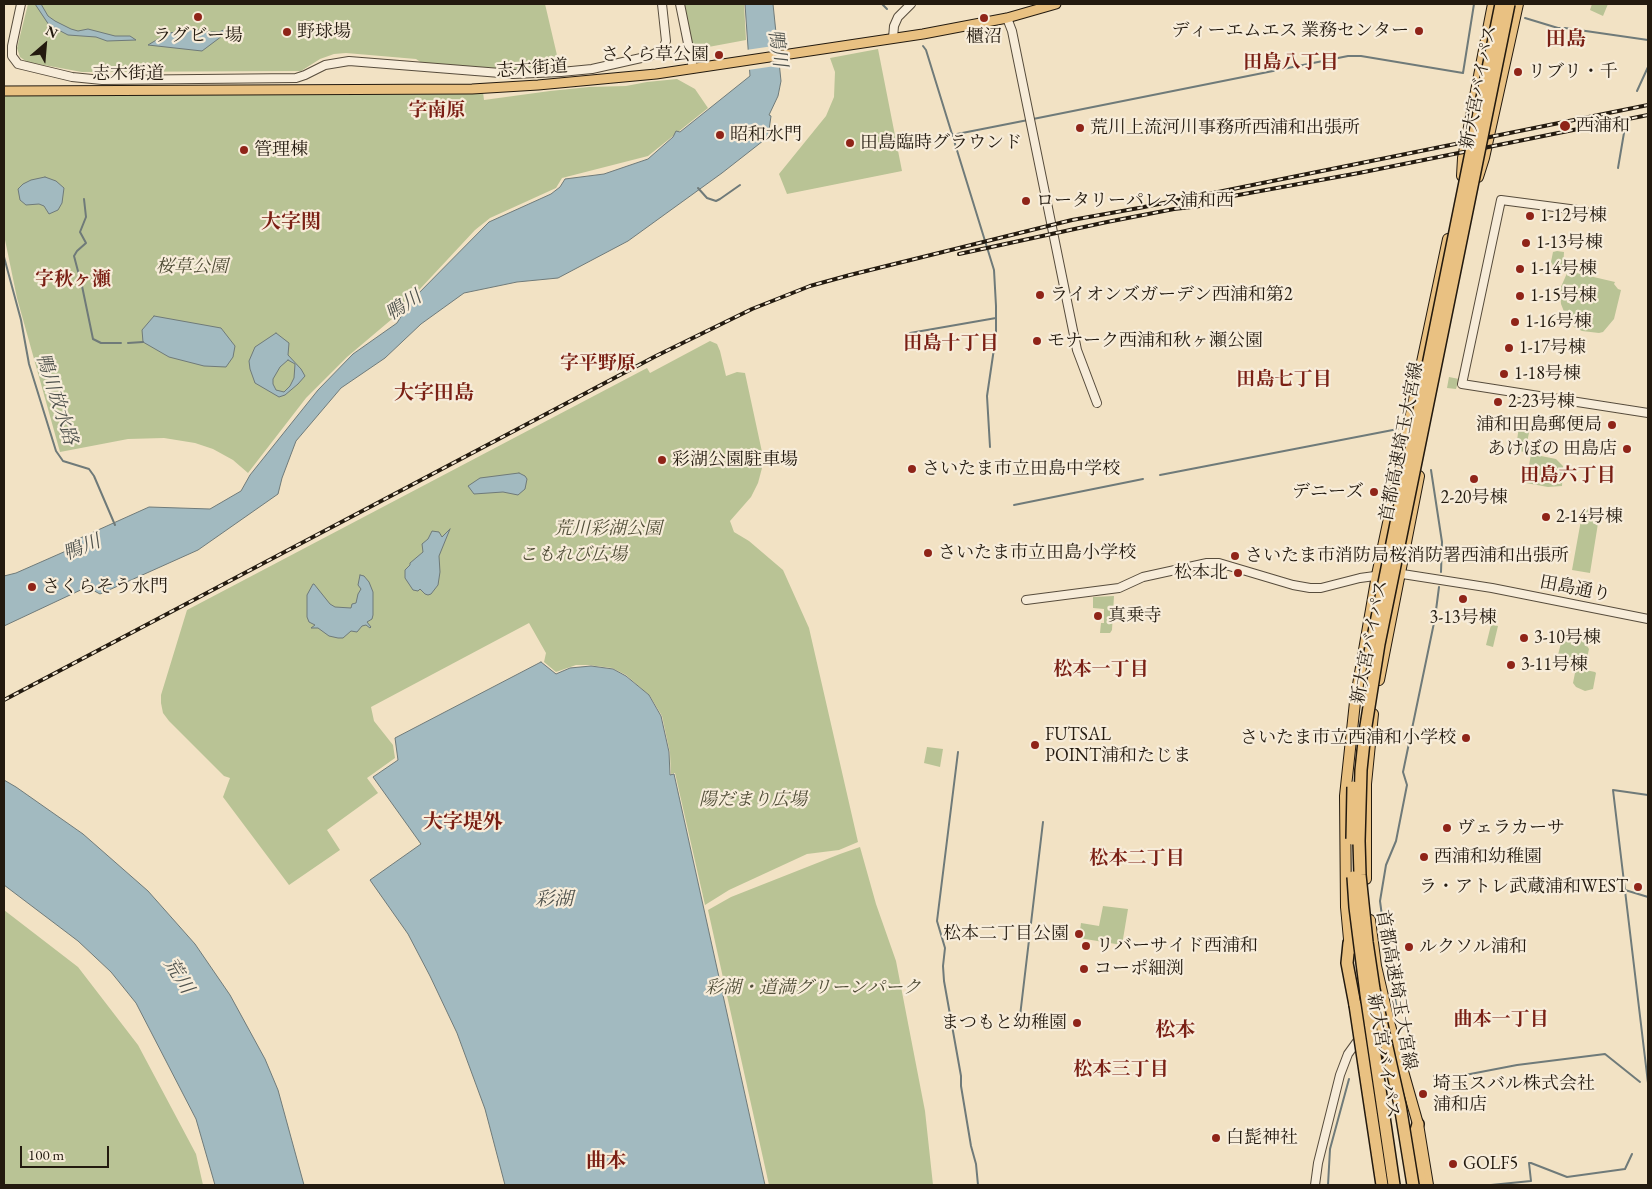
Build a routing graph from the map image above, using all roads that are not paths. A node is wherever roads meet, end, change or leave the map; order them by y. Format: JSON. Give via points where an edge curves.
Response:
{"nodes":[{"id":1,"x":21,"y":4,"type":"edge"},
{"id":2,"x":662,"y":4,"type":"edge"},
{"id":3,"x":680,"y":4,"type":"edge"},
{"id":4,"x":912,"y":4,"type":"edge"},
{"id":5,"x":1056,"y":4,"type":"edge"},
{"id":6,"x":1493,"y":4,"type":"edge"},
{"id":7,"x":1500,"y":4,"type":"edge"},
{"id":8,"x":1511,"y":4,"type":"edge"},
{"id":9,"x":1518,"y":4,"type":"edge"},
{"id":10,"x":1007,"y":18,"type":"junction"},
{"id":11,"x":893,"y":38,"type":"junction"},
{"id":12,"x":693,"y":68,"type":"junction"},
{"id":13,"x":4,"y":91,"type":"edge"},
{"id":14,"x":1462,"y":173,"type":"junction"},
{"id":15,"x":1478,"y":176,"type":"junction"},
{"id":16,"x":1585,"y":211,"type":"dead end"},
{"id":17,"x":1097,"y":403,"type":"dead end"},
{"id":18,"x":1648,"y":413,"type":"edge"},
{"id":19,"x":1400,"y":573,"type":"junction"},
{"id":20,"x":1377,"y":575,"type":"junction"},
{"id":21,"x":1026,"y":600,"type":"dead end"},
{"id":22,"x":1648,"y":619,"type":"edge"},
{"id":23,"x":1349,"y":943,"type":"junction"},
{"id":24,"x":1389,"y":1022,"type":"junction"},
{"id":25,"x":1363,"y":1033,"type":"junction"},
{"id":26,"x":1418,"y":1124,"type":"junction"},
{"id":27,"x":1315,"y":1185,"type":"edge"},
{"id":28,"x":1382,"y":1185,"type":"edge"},
{"id":29,"x":1387,"y":1185,"type":"edge"},
{"id":30,"x":1394,"y":1185,"type":"edge"},
{"id":31,"x":1414,"y":1185,"type":"edge"},
{"id":32,"x":1421,"y":1185,"type":"edge"},
{"id":33,"x":1428,"y":1185,"type":"edge"}],
"edges":[{"from":1,"to":2,"type":"street","via":[[12,46],[12,56],[18,64],[72,77],[102,80],[296,78],[325,65],[349,61],[513,74],[592,69],[650,56],[663,49],[666,41]]},
{"from":3,"to":12,"type":"street"},
{"from":4,"to":11,"type":"street","via":[[898,18]]},
{"from":5,"to":10,"type":"main road","name":"志木街道"},
{"from":6,"to":14,"type":"highway"},
{"from":7,"to":14,"type":"highway","name":"新大宮バイパス"},
{"from":7,"to":30,"type":"highway","name":"首都高速埼玉大宮線","bridge":true,"via":[[1392,536],[1358,731],[1352,806],[1355,907]]},
{"from":8,"to":15,"type":"highway","name":"新大宮バイパス"},
{"from":8,"to":31,"type":"highway","name":"首都高速埼玉大宮線","bridge":true,"via":[[1379,644],[1362,761],[1359,841],[1367,942]]},
{"from":9,"to":15,"type":"highway"},
{"from":10,"to":11,"type":"main road","name":"志木街道"},
{"from":10,"to":17,"type":"street","via":[[1077,350]]},
{"from":11,"to":12,"type":"main road","name":"志木街道"},
{"from":12,"to":13,"type":"main road","name":"志木街道","via":[[472,89]]},
{"from":14,"to":20,"type":"highway","name":"新大宮バイパス"},
{"from":15,"to":19,"type":"highway","name":"新大宮バイパス"},
{"from":16,"to":18,"type":"street","via":[[1501,200],[1462,384]]},
{"from":19,"to":20,"type":"street","name":"田島通り"},
{"from":19,"to":22,"type":"street","name":"田島通り"},
{"from":19,"to":24,"type":"highway","name":"新大宮バイパス","via":[[1374,703],[1366,784],[1365,875],[1376,966]]},
{"from":20,"to":21,"type":"street","name":"田島通り","via":[[1310,588],[1219,563],[1207,563],[1143,577],[1119,588]]},
{"from":20,"to":23,"type":"highway","name":"新大宮バイパス","via":[[1355,702],[1346,796]]},
{"from":23,"to":25,"type":"highway","name":"新大宮バイパス"},
{"from":23,"to":28,"type":"highway","bridge":true,"via":[[1348,963]]},
{"from":24,"to":25,"type":"street"},
{"from":24,"to":26,"type":"highway","name":"新大宮バイパス"},
{"from":25,"to":27,"type":"street","via":[[1348,1054],[1340,1075]]},
{"from":25,"to":29,"type":"highway","name":"新大宮バイパス"},
{"from":26,"to":32,"type":"highway","via":[[1414,1137]]},
{"from":26,"to":33,"type":"highway","name":"新大宮バイパス"}]}
